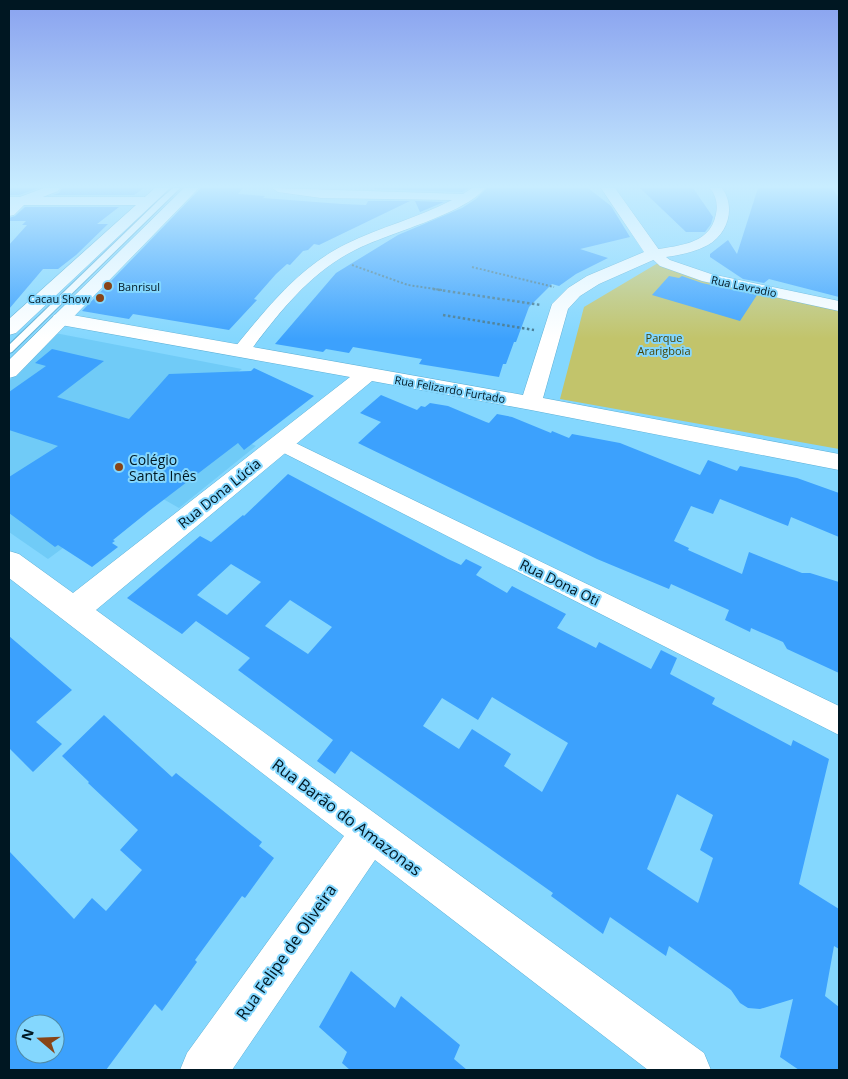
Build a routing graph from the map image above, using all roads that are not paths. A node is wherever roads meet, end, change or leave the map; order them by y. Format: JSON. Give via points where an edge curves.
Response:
{"nodes":[{"id":1,"x":106,"y":238,"type":"edge"},
{"id":2,"x":123,"y":238,"type":"edge"},
{"id":3,"x":136,"y":238,"type":"edge"},
{"id":4,"x":367,"y":238,"type":"edge"},
{"id":5,"x":643,"y":238,"type":"edge"},
{"id":6,"x":708,"y":238,"type":"edge"},
{"id":7,"x":654,"y":254,"type":"junction"},
{"id":8,"x":839,"y":306,"type":"edge"},
{"id":9,"x":61,"y":319,"type":"junction"},
{"id":10,"x":9,"y":329,"type":"edge"},
{"id":11,"x":9,"y":350,"type":"edge"},
{"id":12,"x":241,"y":351,"type":"junction"},
{"id":13,"x":9,"y":372,"type":"edge"},
{"id":14,"x":366,"y":375,"type":"junction"},
{"id":15,"x":531,"y":403,"type":"junction"},
{"id":16,"x":281,"y":443,"type":"junction"},
{"id":17,"x":839,"y":462,"type":"edge"},
{"id":18,"x":9,"y":562,"type":"edge"},
{"id":19,"x":73,"y":611,"type":"junction"},
{"id":20,"x":839,"y":721,"type":"edge"},
{"id":21,"x":369,"y":834,"type":"junction"},
{"id":22,"x":204,"y":1070,"type":"edge"},
{"id":23,"x":687,"y":1070,"type":"edge"}],
"edges":[{"from":1,"to":10,"type":"street"},
{"from":2,"to":11,"type":"lane"},
{"from":3,"to":9,"type":"street"},
{"from":4,"to":12,"type":"street","via":[[306,274]]},
{"from":5,"to":7,"type":"street"},
{"from":6,"to":7,"type":"street","via":[[701,244],[678,251]]},
{"from":7,"to":8,"type":"street","name":"Rua Lavradio","via":[[665,263],[707,278]]},
{"from":7,"to":15,"type":"street","via":[[593,280],[574,292],[559,308]]},
{"from":9,"to":12,"type":"street","name":"Rua Felizardo Furtado"},
{"from":9,"to":13,"type":"street"},
{"from":12,"to":14,"type":"street","name":"Rua Felizardo Furtado"},
{"from":14,"to":15,"type":"street","name":"Rua Felizardo Furtado"},
{"from":14,"to":16,"type":"street","name":"Rua Dona Lúcia"},
{"from":15,"to":17,"type":"street","name":"Rua Felizardo Furtado"},
{"from":16,"to":19,"type":"street","name":"Rua Dona Lúcia"},
{"from":16,"to":20,"type":"street","name":"Rua Dona Oti"},
{"from":18,"to":19,"type":"street","name":"Rua Barão do Amazonas"},
{"from":19,"to":21,"type":"street","name":"Rua Barão do Amazonas"},
{"from":21,"to":22,"type":"street","name":"Rua Felipe de Oliveira"},
{"from":21,"to":23,"type":"street","name":"Rua Barão do Amazonas"}]}
